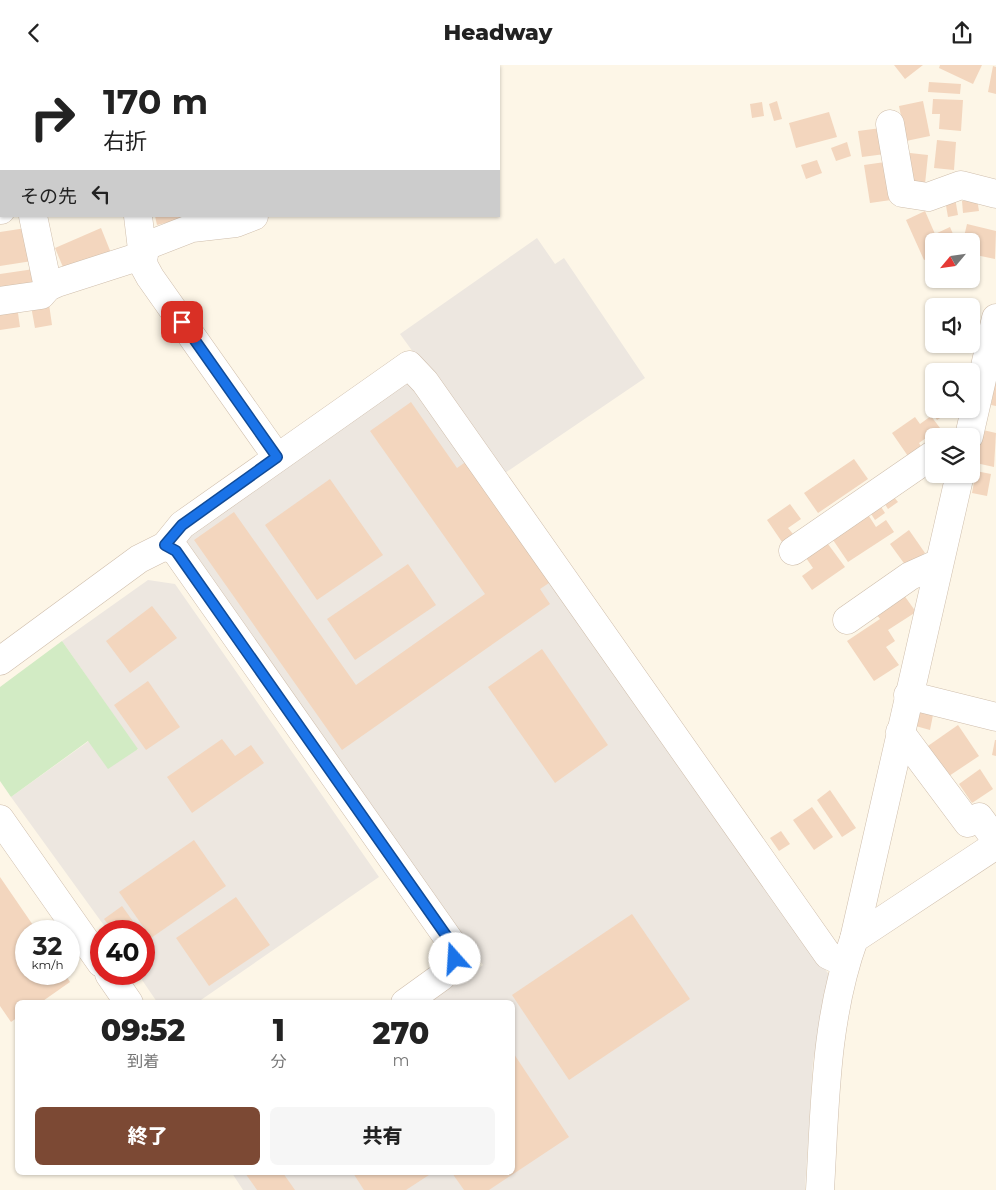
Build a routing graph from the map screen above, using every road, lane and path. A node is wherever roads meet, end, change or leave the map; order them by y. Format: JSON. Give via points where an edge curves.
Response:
{"nodes":[{"id":1,"x":890,"y":124,"type":"dead end"},
{"id":2,"x":996,"y":194,"type":"edge"},
{"id":3,"x":33,"y":217,"type":"edge"},
{"id":4,"x":138,"y":217,"type":"edge"},
{"id":5,"x":251,"y":217,"type":"edge"},
{"id":6,"x":143,"y":251,"type":"junction"},
{"id":7,"x":48,"y":287,"type":"junction"},
{"id":8,"x":0,"y":301,"type":"edge"},
{"id":9,"x":996,"y":318,"type":"edge"},
{"id":10,"x":990,"y":373,"type":"edge"},
{"id":11,"x":970,"y":428,"type":"edge"},
{"id":12,"x":277,"y":457,"type":"junction"},
{"id":13,"x":925,"y":460,"type":"edge"},
{"id":14,"x":958,"y":483,"type":"edge"},
{"id":15,"x":165,"y":545,"type":"junction"},
{"id":16,"x":793,"y":551,"type":"dead end"},
{"id":17,"x":939,"y":563,"type":"junction"},
{"id":18,"x":847,"y":620,"type":"dead end"},
{"id":19,"x":0,"y":661,"type":"edge"},
{"id":20,"x":908,"y":695,"type":"junction"},
{"id":21,"x":996,"y":717,"type":"edge"},
{"id":22,"x":900,"y":732,"type":"junction"},
{"id":23,"x":988,"y":811,"type":"edge"},
{"id":24,"x":0,"y":819,"type":"edge"},
{"id":25,"x":996,"y":840,"type":"edge"},
{"id":26,"x":996,"y":845,"type":"edge"},
{"id":27,"x":90,"y":947,"type":"edge"},
{"id":28,"x":850,"y":951,"type":"junction"},
{"id":29,"x":117,"y":985,"type":"edge"},
{"id":30,"x":127,"y":1000,"type":"edge"},
{"id":31,"x":409,"y":1000,"type":"edge"},
{"id":32,"x":820,"y":1190,"type":"edge"}],
"edges":[{"from":1,"to":2,"type":"street","via":[[902,193],[928,197],[961,185]]},
{"from":3,"to":7,"type":"street"},
{"from":4,"to":6,"type":"street"},
{"from":5,"to":6,"type":"street","via":[[236,223],[192,228]]},
{"from":6,"to":7,"type":"street"},
{"from":6,"to":12,"type":"street","via":[[144,266],[150,277]]},
{"from":7,"to":8,"type":"street","via":[[41,295]]},
{"from":9,"to":10,"type":"street"},
{"from":10,"to":11,"type":"street"},
{"from":12,"to":15,"type":"street","via":[[182,525]]},
{"from":12,"to":28,"type":"street","via":[[409,365],[426,382],[828,955]]},
{"from":13,"to":16,"type":"street"},
{"from":14,"to":17,"type":"street"},
{"from":15,"to":19,"type":"street","via":[[139,559]]},
{"from":15,"to":31,"type":"street","via":[[176,551],[450,941],[455,959],[441,977]]},
{"from":17,"to":18,"type":"street","via":[[910,576]]},
{"from":17,"to":20,"type":"street"},
{"from":20,"to":21,"type":"street"},
{"from":20,"to":22,"type":"street"},
{"from":22,"to":23,"type":"street","via":[[968,823]]},
{"from":22,"to":28,"type":"street"},
{"from":23,"to":25,"type":"street"},
{"from":24,"to":27,"type":"street"},
{"from":26,"to":28,"type":"street"},
{"from":28,"to":32,"type":"street","via":[[827,1062]]},
{"from":29,"to":30,"type":"street"}]}
